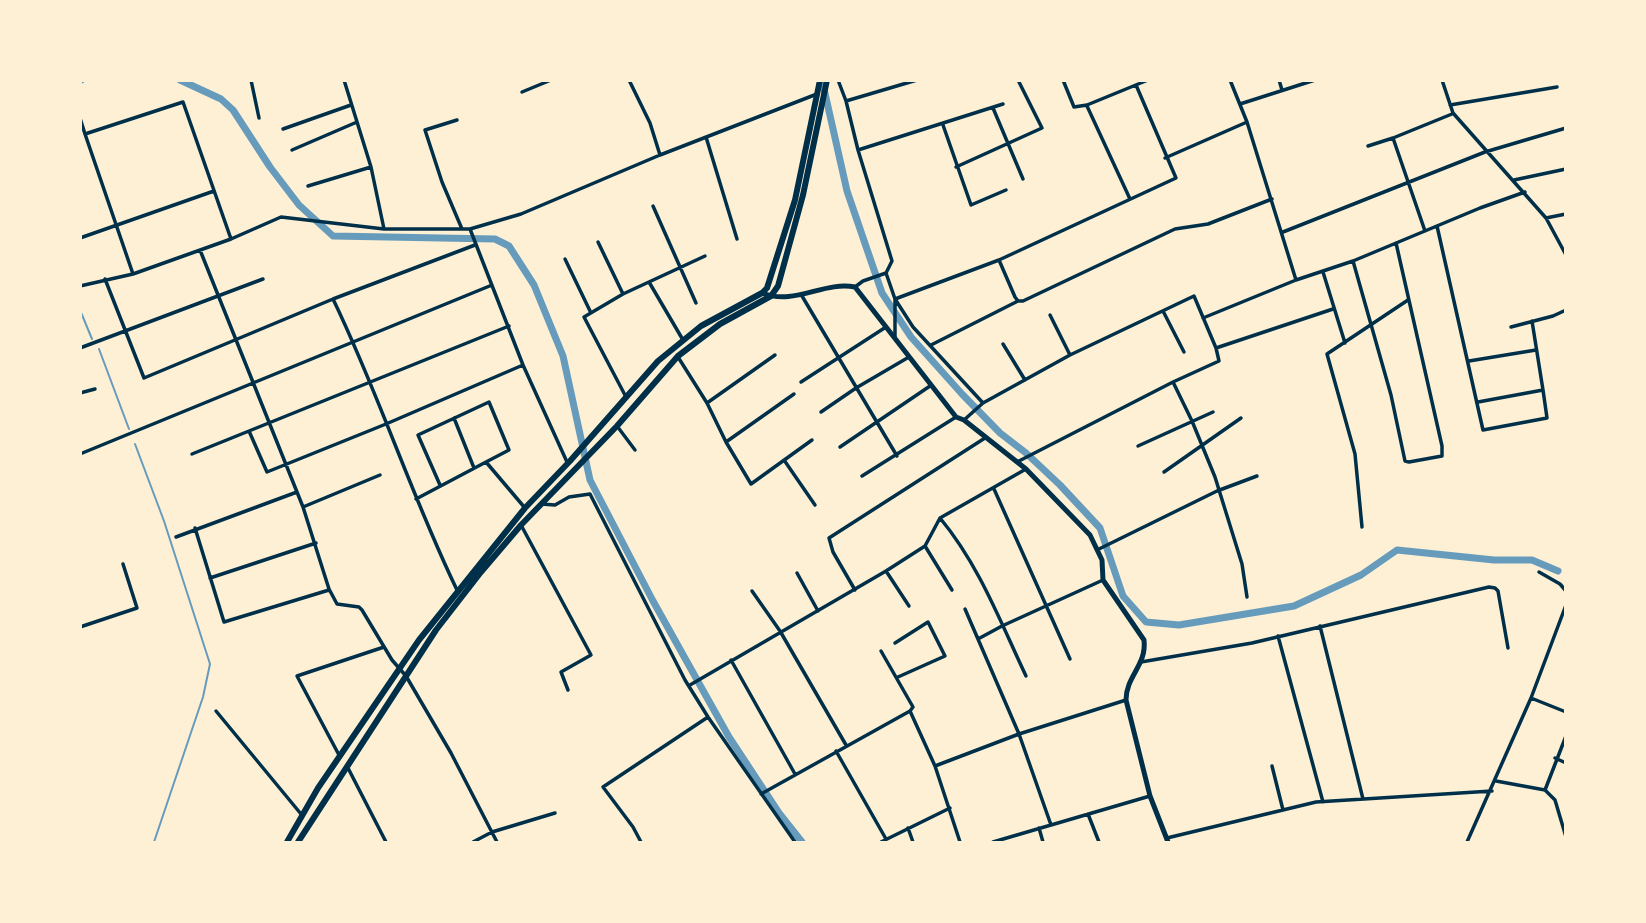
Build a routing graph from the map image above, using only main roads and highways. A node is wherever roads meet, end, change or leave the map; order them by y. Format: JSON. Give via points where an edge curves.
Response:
{"nodes":[{"id":1,"x":820,"y":81,"type":"edge"},
{"id":2,"x":762,"y":293,"type":"junction"},
{"id":3,"x":771,"y":296,"type":"junction"},
{"id":4,"x":1167,"y":840,"type":"edge"},
{"id":5,"x":287,"y":842,"type":"edge"},
{"id":6,"x":298,"y":842,"type":"edge"}],
"edges":[{"from":1,"to":2,"type":"highway","via":[[795,200],[771,279]]},
{"from":1,"to":3,"type":"highway","via":[[820,110],[803,195]]},
{"from":2,"to":3,"type":"main road"},
{"from":2,"to":5,"type":"highway","via":[[701,326],[658,361],[525,508],[400,669],[301,814]]},
{"from":3,"to":4,"type":"main road","via":[[802,296],[842,284],[855,287],[956,417],[965,419],[1026,469],[1090,535],[1099,549],[1103,580],[1144,640],[1146,652],[1126,700],[1150,796]]},
{"from":3,"to":6,"type":"highway","via":[[720,324],[678,356],[521,526],[456,604]]}]}
